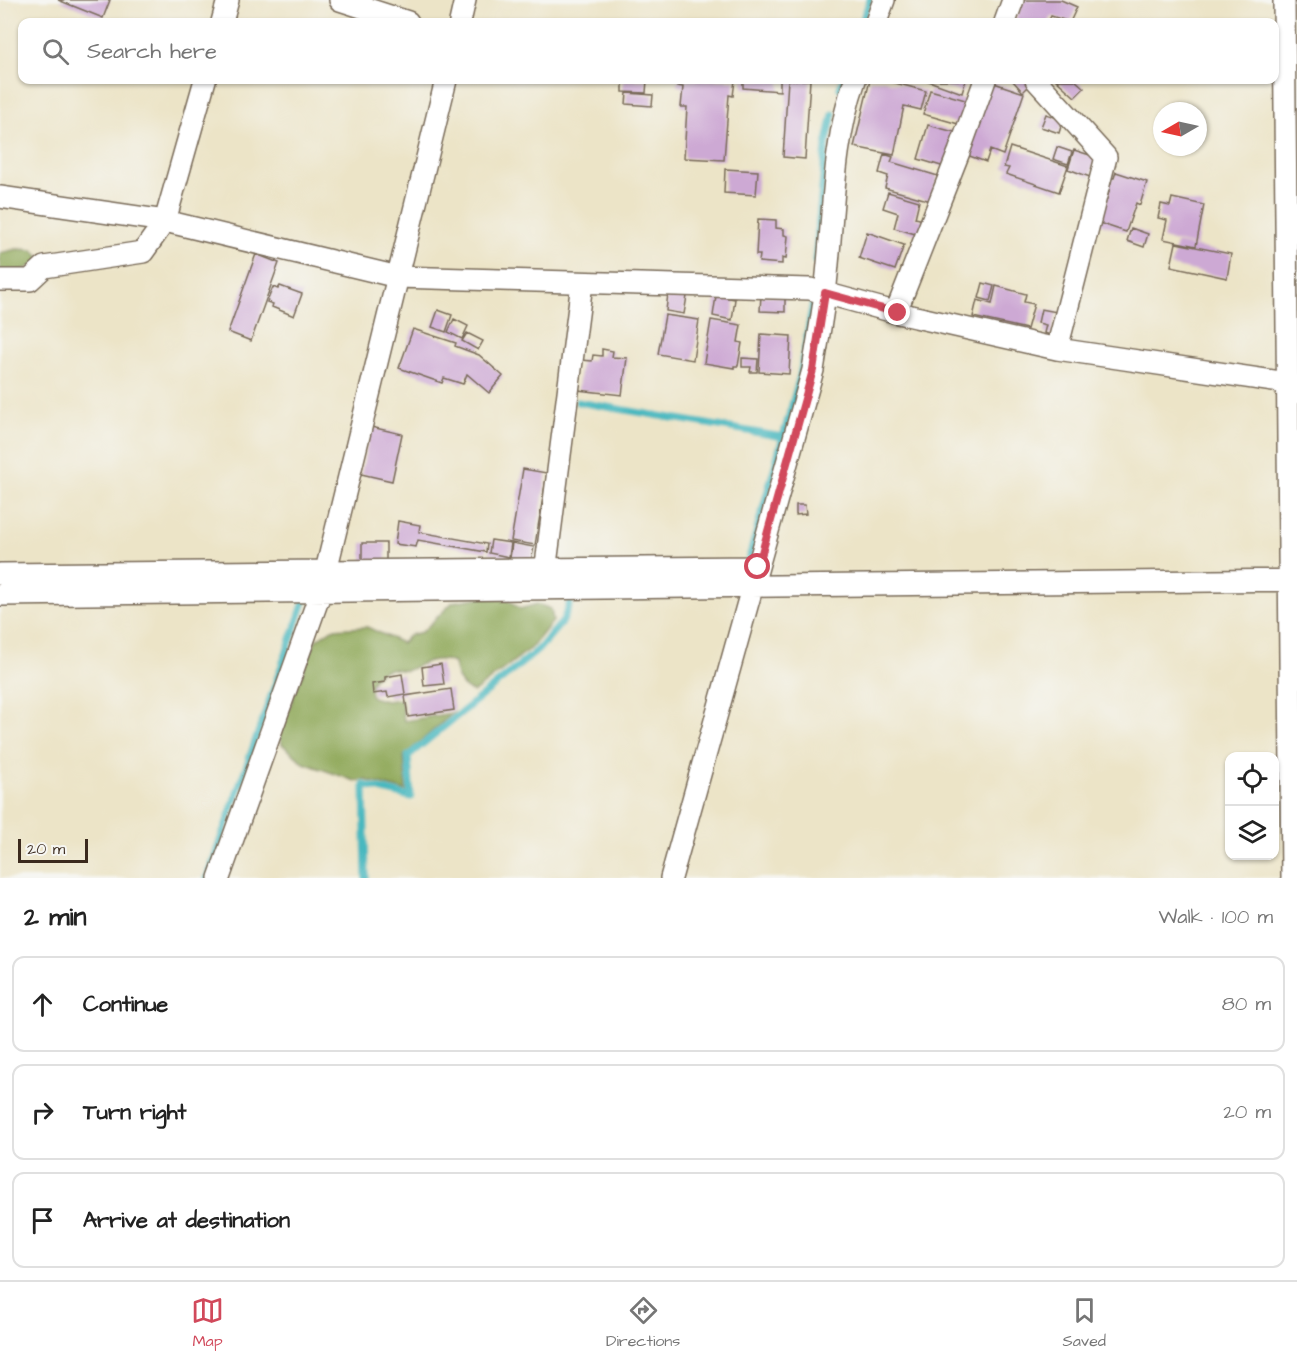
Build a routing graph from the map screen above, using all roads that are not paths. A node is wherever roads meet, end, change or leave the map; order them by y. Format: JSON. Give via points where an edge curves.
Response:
{"nodes":[{"id":1,"x":228,"y":0,"type":"edge"},
{"id":2,"x":340,"y":0,"type":"edge"},
{"id":3,"x":465,"y":0,"type":"edge"},
{"id":4,"x":884,"y":0,"type":"edge"},
{"id":5,"x":1013,"y":0,"type":"edge"},
{"id":6,"x":1284,"y":0,"type":"edge"},
{"id":7,"x":223,"y":18,"type":"edge"},
{"id":8,"x":396,"y":18,"type":"edge"},
{"id":9,"x":461,"y":18,"type":"edge"},
{"id":10,"x":877,"y":18,"type":"edge"},
{"id":11,"x":1006,"y":18,"type":"edge"},
{"id":12,"x":204,"y":84,"type":"edge"},
{"id":13,"x":445,"y":84,"type":"edge"},
{"id":14,"x":854,"y":84,"type":"edge"},
{"id":15,"x":984,"y":84,"type":"edge"},
{"id":16,"x":1040,"y":84,"type":"edge"},
{"id":17,"x":1291,"y":153,"type":"edge"},
{"id":18,"x":0,"y":197,"type":"edge"},
{"id":19,"x":165,"y":221,"type":"junction"},
{"id":20,"x":398,"y":278,"type":"junction"},
{"id":21,"x":0,"y":280,"type":"edge"},
{"id":22,"x":582,"y":283,"type":"junction"},
{"id":23,"x":825,"y":293,"type":"junction"},
{"id":24,"x":896,"y":312,"type":"junction"},
{"id":25,"x":1057,"y":349,"type":"junction"},
{"id":26,"x":1287,"y":383,"type":"junction"},
{"id":27,"x":326,"y":570,"type":"junction"},
{"id":28,"x":1293,"y":570,"type":"edge"},
{"id":29,"x":0,"y":574,"type":"edge"},
{"id":30,"x":755,"y":576,"type":"junction"},
{"id":31,"x":544,"y":578,"type":"junction"},
{"id":32,"x":321,"y":591,"type":"junction"},
{"id":33,"x":0,"y":595,"type":"edge"},
{"id":34,"x":219,"y":878,"type":"edge"},
{"id":35,"x":671,"y":878,"type":"edge"},
{"id":36,"x":1292,"y":878,"type":"edge"}],
"edges":[{"from":1,"to":7,"type":"street"},
{"from":2,"to":8,"type":"street"},
{"from":3,"to":9,"type":"street"},
{"from":4,"to":10,"type":"street"},
{"from":5,"to":11,"type":"street"},
{"from":6,"to":17,"type":"street"},
{"from":12,"to":19,"type":"street"},
{"from":13,"to":20,"type":"street"},
{"from":14,"to":23,"type":"street","via":[[838,150]]},
{"from":15,"to":24,"type":"street"},
{"from":16,"to":25,"type":"street","via":[[1106,157]]},
{"from":17,"to":26,"type":"street"},
{"from":18,"to":19,"type":"street"},
{"from":19,"to":20,"type":"street"},
{"from":19,"to":21,"type":"street","via":[[143,252],[44,267],[30,280]]},
{"from":20,"to":22,"type":"street"},
{"from":20,"to":27,"type":"street"},
{"from":22,"to":23,"type":"street","via":[[810,289]]},
{"from":22,"to":31,"type":"street"},
{"from":23,"to":24,"type":"street"},
{"from":23,"to":30,"type":"street","via":[[813,370]]},
{"from":24,"to":25,"type":"street"},
{"from":25,"to":26,"type":"street"},
{"from":26,"to":28,"type":"street"},
{"from":27,"to":29,"type":"street"},
{"from":27,"to":31,"type":"street"},
{"from":27,"to":32,"type":"street"},
{"from":28,"to":30,"type":"street"},
{"from":28,"to":36,"type":"street"},
{"from":30,"to":31,"type":"street"},
{"from":30,"to":35,"type":"street"},
{"from":31,"to":32,"type":"street"},
{"from":32,"to":33,"type":"street"},
{"from":32,"to":34,"type":"street"}]}
